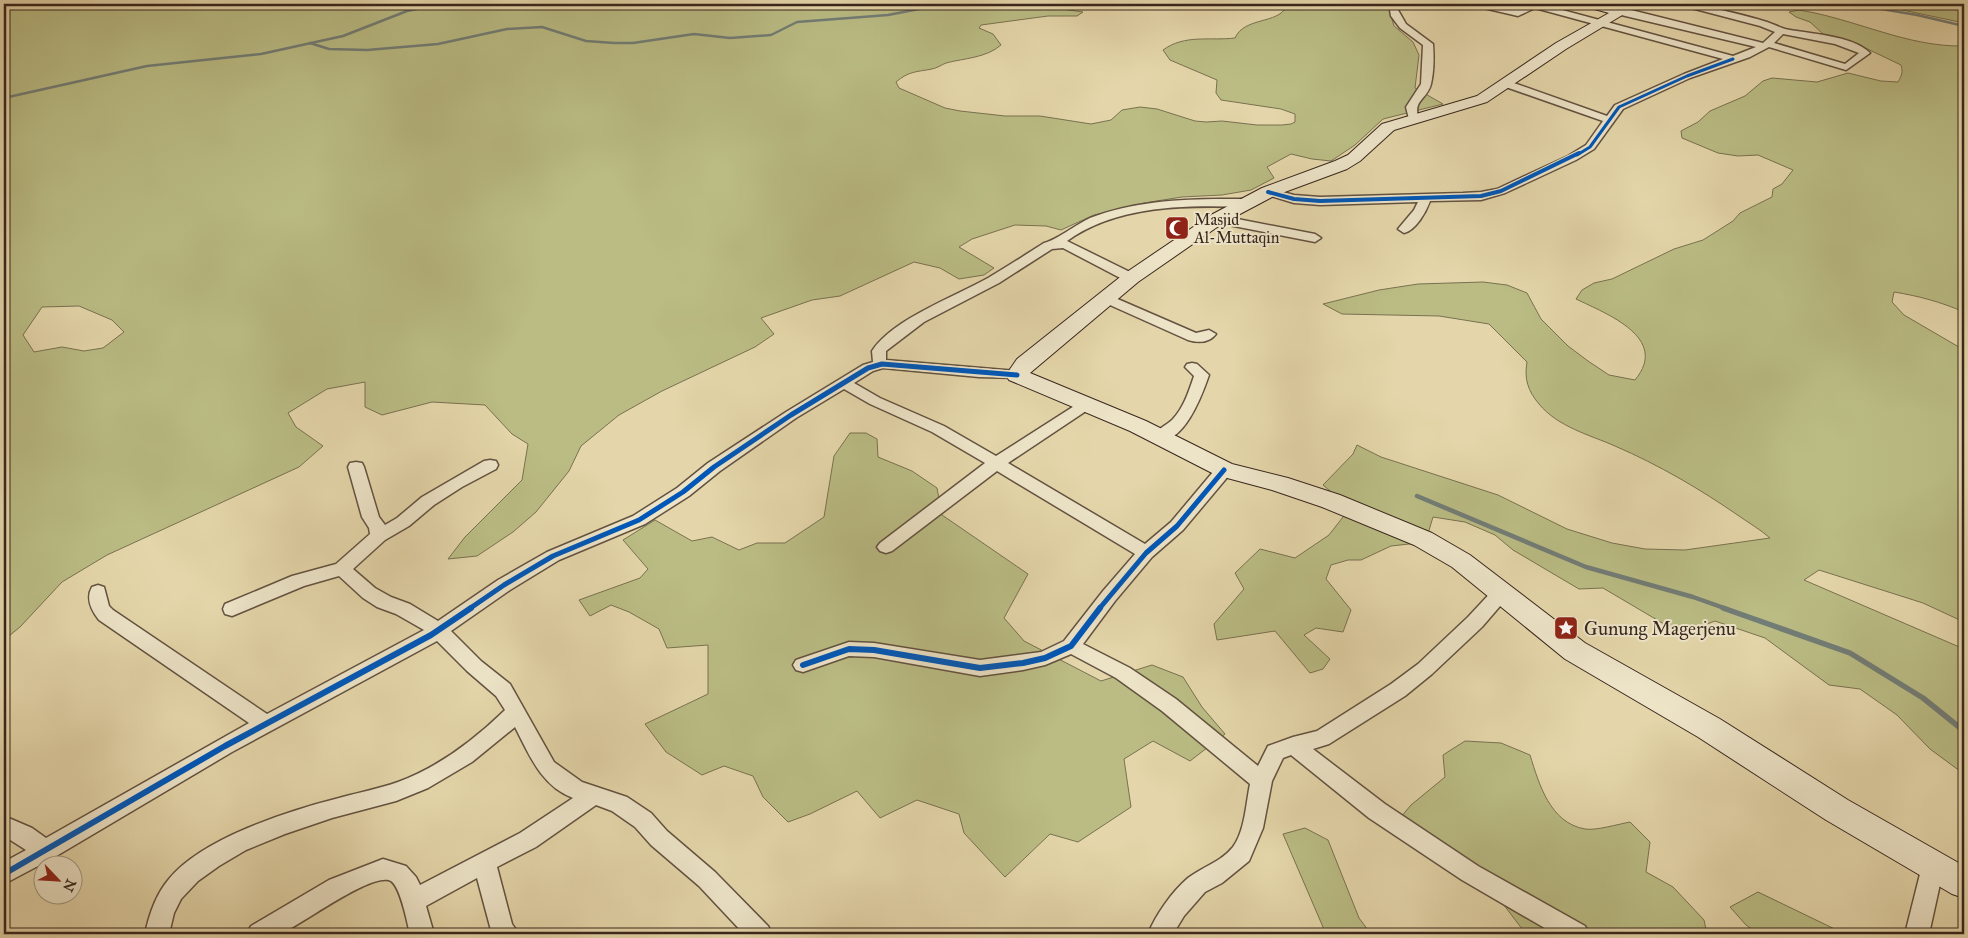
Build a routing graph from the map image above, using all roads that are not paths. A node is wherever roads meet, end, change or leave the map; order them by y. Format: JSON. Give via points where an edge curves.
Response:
{"nodes":[{"id":1,"x":1398,"y":4,"type":"edge"},
{"id":2,"x":1478,"y":4,"type":"edge"},
{"id":3,"x":1535,"y":4,"type":"edge"},
{"id":4,"x":1680,"y":4,"type":"edge"},
{"id":5,"x":1603,"y":13,"type":"edge"},
{"id":6,"x":1781,"y":31,"type":"junction"},
{"id":7,"x":1766,"y":45,"type":"junction"},
{"id":8,"x":1733,"y":59,"type":"junction"},
{"id":9,"x":1506,"y":84,"type":"junction"},
{"id":10,"x":1414,"y":118,"type":"junction"},
{"id":11,"x":1608,"y":120,"type":"junction"},
{"id":12,"x":1268,"y":192,"type":"junction"},
{"id":13,"x":1425,"y":199,"type":"junction"},
{"id":14,"x":1245,"y":202,"type":"junction"},
{"id":15,"x":1217,"y":219,"type":"junction"},
{"id":16,"x":1404,"y":229,"type":"dead end"},
{"id":17,"x":1315,"y":238,"type":"dead end"},
{"id":18,"x":1055,"y":244,"type":"junction"},
{"id":19,"x":1131,"y":278,"type":"junction"},
{"id":20,"x":1106,"y":298,"type":"junction"},
{"id":21,"x":1209,"y":334,"type":"dead end"},
{"id":22,"x":882,"y":364,"type":"junction"},
{"id":23,"x":1192,"y":366,"type":"dead end"},
{"id":24,"x":1017,"y":375,"type":"junction"},
{"id":25,"x":844,"y":383,"type":"junction"},
{"id":26,"x":1087,"y":404,"type":"junction"},
{"id":27,"x":1160,"y":437,"type":"junction"},
{"id":28,"x":996,"y":463,"type":"junction"},
{"id":29,"x":490,"y":465,"type":"dead end"},
{"id":30,"x":356,"y":467,"type":"dead end"},
{"id":31,"x":1224,"y":470,"type":"junction"},
{"id":32,"x":379,"y":536,"type":"junction"},
{"id":33,"x":886,"y":547,"type":"dead end"},
{"id":34,"x":1146,"y":553,"type":"junction"},
{"id":35,"x":342,"y":568,"type":"junction"},
{"id":36,"x":98,"y":592,"type":"dead end"},
{"id":37,"x":1501,"y":593,"type":"junction"},
{"id":38,"x":232,"y":609,"type":"dead end"},
{"id":39,"x":438,"y":630,"type":"junction"},
{"id":40,"x":1072,"y":646,"type":"junction"},
{"id":41,"x":803,"y":665,"type":"dead end"},
{"id":42,"x":517,"y":712,"type":"junction"},
{"id":43,"x":266,"y":724,"type":"junction"},
{"id":44,"x":1293,"y":745,"type":"junction"},
{"id":45,"x":1261,"y":781,"type":"junction"},
{"id":46,"x":593,"y":796,"type":"junction"},
{"id":47,"x":4,"y":826,"type":"edge"},
{"id":48,"x":45,"y":851,"type":"junction"},
{"id":49,"x":486,"y":863,"type":"junction"},
{"id":50,"x":1933,"y":866,"type":"junction"},
{"id":51,"x":4,"y":874,"type":"edge"},
{"id":52,"x":1964,"y":883,"type":"edge"},
{"id":53,"x":412,"y":901,"type":"junction"},
{"id":54,"x":156,"y":934,"type":"edge"},
{"id":55,"x":259,"y":934,"type":"edge"},
{"id":56,"x":422,"y":934,"type":"edge"},
{"id":57,"x":507,"y":934,"type":"edge"},
{"id":58,"x":760,"y":934,"type":"edge"},
{"id":59,"x":1160,"y":934,"type":"edge"},
{"id":60,"x":1577,"y":934,"type":"edge"},
{"id":61,"x":1917,"y":934,"type":"edge"}],
"edges":[{"from":1,"to":10,"type":"street","via":[[1394,10],[1400,21],[1428,44],[1426,84],[1411,105]]},
{"from":2,"to":3,"type":"street","via":[[1518,13]]},
{"from":3,"to":5,"type":"street"},
{"from":4,"to":6,"type":"street"},
{"from":5,"to":7,"type":"street","via":[[1627,12]]},
{"from":5,"to":8,"type":"street"},
{"from":5,"to":9,"type":"main road"},
{"from":6,"to":7,"type":"street"},
{"from":6,"to":7,"type":"street","via":[[1830,41],[1865,53],[1846,67]]},
{"from":7,"to":8,"type":"street","via":[[1742,58]]},
{"from":8,"to":11,"type":"street","via":[[1640,97],[1619,108]]},
{"from":9,"to":10,"type":"main road","via":[[1473,103]]},
{"from":9,"to":11,"type":"street"},
{"from":10,"to":12,"type":"main road","via":[[1388,127],[1354,158],[1341,165]]},
{"from":11,"to":13,"type":"street","via":[[1590,147],[1502,190],[1481,196]]},
{"from":12,"to":13,"type":"street","via":[[1301,200]]},
{"from":12,"to":14,"type":"main road"},
{"from":13,"to":16,"type":"street","via":[[1420,211]]},
{"from":14,"to":15,"type":"main road"},
{"from":14,"to":18,"type":"street","via":[[1193,202],[1138,210],[1085,224]]},
{"from":15,"to":17,"type":"street"},
{"from":15,"to":19,"type":"main road"},
{"from":18,"to":19,"type":"street","via":[[1067,245]]},
{"from":18,"to":22,"type":"street","via":[[905,328],[879,351]]},
{"from":19,"to":20,"type":"main road"},
{"from":20,"to":21,"type":"street","via":[[1193,337]]},
{"from":20,"to":24,"type":"main road","via":[[1025,364]]},
{"from":22,"to":24,"type":"street"},
{"from":22,"to":25,"type":"street","via":[[868,368]]},
{"from":23,"to":27,"type":"street","via":[[1202,375],[1194,401],[1187,414]]},
{"from":24,"to":26,"type":"main road"},
{"from":25,"to":28,"type":"street","via":[[875,401],[938,429]]},
{"from":25,"to":39,"type":"street","via":[[745,446],[664,505],[639,520],[553,556]]},
{"from":26,"to":27,"type":"main road"},
{"from":26,"to":28,"type":"street"},
{"from":27,"to":31,"type":"main road"},
{"from":28,"to":33,"type":"street"},
{"from":28,"to":34,"type":"street"},
{"from":29,"to":32,"type":"street","via":[[428,501],[403,522]]},
{"from":30,"to":32,"type":"street"},
{"from":31,"to":34,"type":"street","via":[[1177,526]]},
{"from":31,"to":37,"type":"main road","via":[[1331,501],[1423,539],[1461,562]]},
{"from":32,"to":35,"type":"street"},
{"from":34,"to":40,"type":"street"},
{"from":35,"to":38,"type":"street","via":[[298,581]]},
{"from":35,"to":39,"type":"street","via":[[369,594],[403,608]]},
{"from":36,"to":43,"type":"street","via":[[100,608],[106,615]]},
{"from":37,"to":44,"type":"street","via":[[1439,656],[1398,690],[1322,738]]},
{"from":37,"to":50,"type":"main road","via":[[1575,651],[1710,728],[1836,810]]},
{"from":39,"to":42,"type":"street","via":[[503,690]]},
{"from":39,"to":43,"type":"street"},
{"from":40,"to":41,"type":"street","via":[[1044,658],[980,668],[874,650],[849,649]]},
{"from":40,"to":45,"type":"street","via":[[1123,673],[1170,704]]},
{"from":42,"to":46,"type":"street","via":[[547,768],[575,789]]},
{"from":42,"to":54,"type":"street","via":[[461,759],[427,779],[254,835],[202,863],[174,892]]},
{"from":43,"to":48,"type":"street"},
{"from":44,"to":45,"type":"street","via":[[1275,752]]},
{"from":44,"to":60,"type":"street","via":[[1393,821],[1470,873]]},
{"from":45,"to":59,"type":"street","via":[[1252,828],[1241,854],[1214,876],[1197,884],[1176,908]]},
{"from":46,"to":49,"type":"street","via":[[528,840]]},
{"from":46,"to":58,"type":"street","via":[[619,804],[643,820]]},
{"from":47,"to":48,"type":"street","via":[[24,835]]},
{"from":48,"to":51,"type":"street"},
{"from":49,"to":53,"type":"street"},
{"from":49,"to":57,"type":"street","via":[[502,930]]},
{"from":50,"to":52,"type":"main road"},
{"from":50,"to":61,"type":"street"},
{"from":53,"to":55,"type":"street","via":[[408,884],[398,873],[383,870],[337,887]]},
{"from":53,"to":56,"type":"street"}]}
